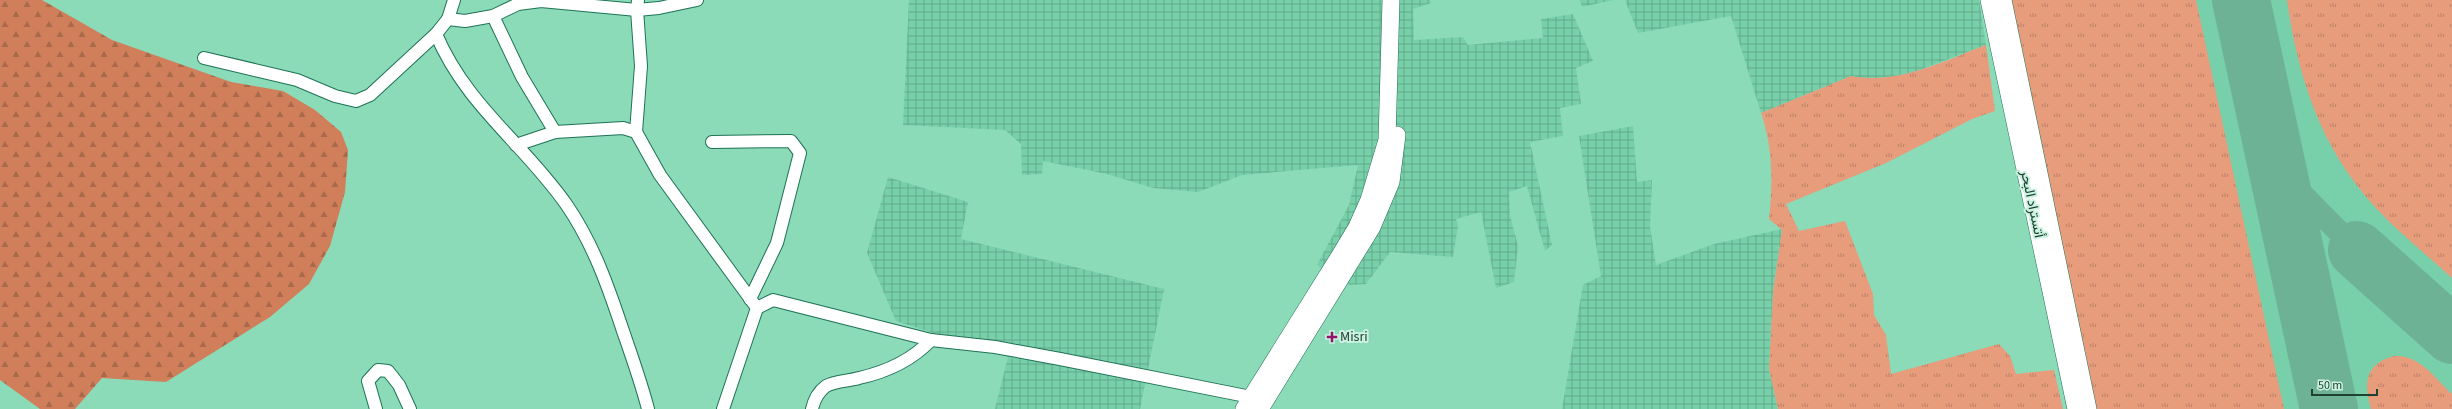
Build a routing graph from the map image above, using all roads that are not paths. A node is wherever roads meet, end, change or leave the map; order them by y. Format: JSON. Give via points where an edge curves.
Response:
{"nodes":[{"id":1,"x":454,"y":0,"type":"edge"},
{"id":2,"x":697,"y":0,"type":"edge"},
{"id":3,"x":1392,"y":0,"type":"edge"},
{"id":4,"x":1401,"y":0,"type":"edge"},
{"id":5,"x":1989,"y":0,"type":"edge"},
{"id":6,"x":2003,"y":0,"type":"edge"},
{"id":7,"x":638,"y":5,"type":"edge"},
{"id":8,"x":493,"y":16,"type":"junction"},
{"id":9,"x":448,"y":19,"type":"junction"},
{"id":10,"x":436,"y":34,"type":"junction"},
{"id":11,"x":204,"y":58,"type":"dead end"},
{"id":12,"x":555,"y":132,"type":"junction"},
{"id":13,"x":636,"y":132,"type":"junction"},
{"id":14,"x":712,"y":142,"type":"dead end"},
{"id":15,"x":516,"y":145,"type":"junction"},
{"id":16,"x":753,"y":304,"type":"junction"},
{"id":17,"x":931,"y":340,"type":"junction"},
{"id":18,"x":1252,"y":405,"type":"edge"},
{"id":19,"x":376,"y":409,"type":"edge"},
{"id":20,"x":410,"y":409,"type":"edge"},
{"id":21,"x":648,"y":409,"type":"edge"},
{"id":22,"x":723,"y":409,"type":"edge"},
{"id":23,"x":812,"y":409,"type":"edge"},
{"id":24,"x":2076,"y":409,"type":"edge"},
{"id":25,"x":2088,"y":409,"type":"edge"}],
"edges":[{"from":1,"to":9,"type":"street"},
{"from":2,"to":7,"type":"street","via":[[659,8]]},
{"from":3,"to":18,"type":"highway","via":[[1387,140],[1373,188],[1357,227]]},
{"from":4,"to":18,"type":"highway","via":[[1397,146],[1386,196],[1372,228]]},
{"from":5,"to":24,"type":"highway","name":"أتستراد البحر"},
{"from":6,"to":25,"type":"highway","name":"أتستراد البحر"},
{"from":7,"to":8,"type":"street","via":[[541,1],[518,4]]},
{"from":7,"to":13,"type":"street","via":[[641,66]]},
{"from":8,"to":9,"type":"street","via":[[465,22]]},
{"from":8,"to":12,"type":"street","via":[[522,78]]},
{"from":9,"to":10,"type":"street"},
{"from":10,"to":11,"type":"street","via":[[370,95],[356,101],[335,96],[297,80]]},
{"from":10,"to":15,"type":"street","via":[[456,75],[485,112]]},
{"from":12,"to":13,"type":"street","via":[[622,128]]},
{"from":12,"to":15,"type":"street"},
{"from":13,"to":16,"type":"street","via":[[660,175]]},
{"from":14,"to":16,"type":"street","via":[[791,141],[800,153],[777,243]]},
{"from":15,"to":21,"type":"street","via":[[566,203],[592,248],[616,310]]},
{"from":16,"to":17,"type":"street","via":[[781,301]]},
{"from":16,"to":22,"type":"street"},
{"from":17,"to":18,"type":"street","via":[[995,347],[1060,359]]},
{"from":17,"to":23,"type":"street","via":[[908,360],[862,378],[828,385],[817,395]]},
{"from":19,"to":20,"type":"street","via":[[368,381],[378,370],[388,371],[399,385]]}]}
